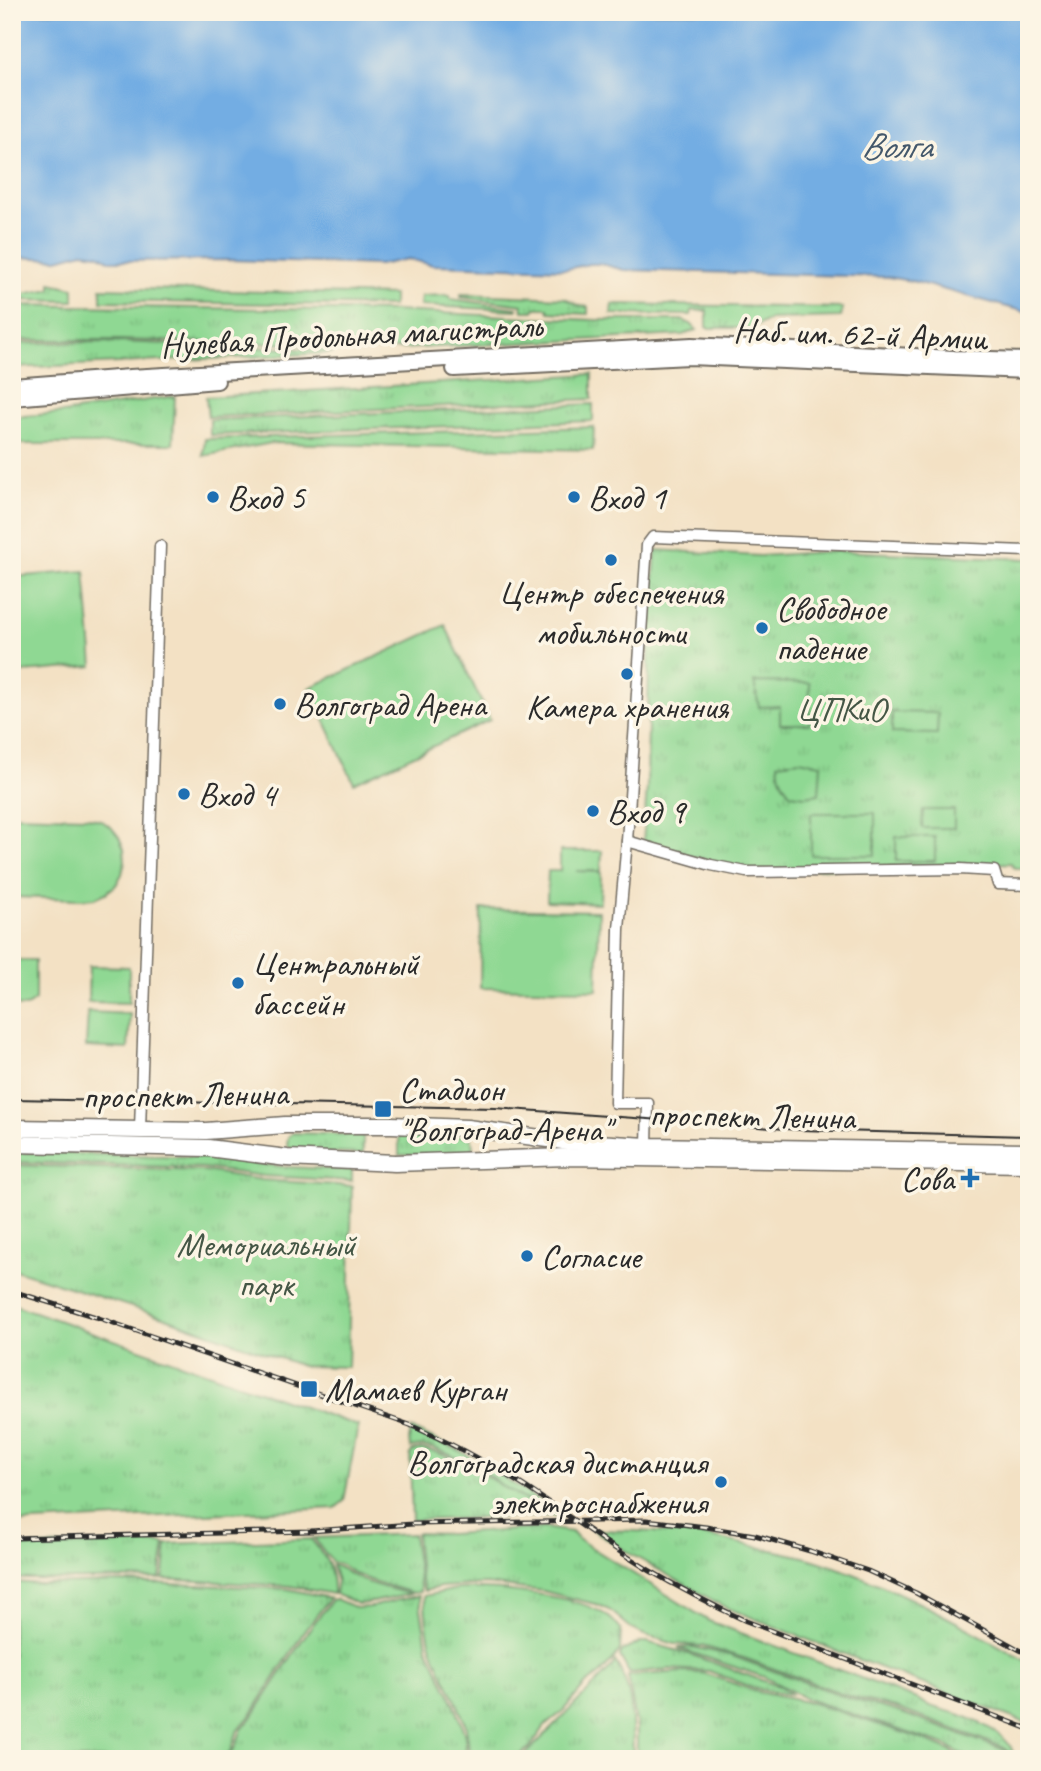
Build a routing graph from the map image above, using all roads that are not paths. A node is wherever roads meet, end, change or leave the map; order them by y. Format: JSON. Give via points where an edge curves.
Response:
{"nodes":[{"id":1,"x":691,"y":351,"type":"junction"},
{"id":2,"x":1029,"y":360,"type":"edge"},
{"id":3,"x":1029,"y":371,"type":"edge"},
{"id":4,"x":12,"y":386,"type":"edge"},
{"id":5,"x":12,"y":398,"type":"edge"},
{"id":6,"x":160,"y":546,"type":"dead end"},
{"id":7,"x":1029,"y":551,"type":"edge"},
{"id":8,"x":627,"y":841,"type":"junction"},
{"id":9,"x":1029,"y":885,"type":"edge"},
{"id":10,"x":285,"y":1125,"type":"junction"},
{"id":11,"x":12,"y":1128,"type":"edge"},
{"id":12,"x":467,"y":1128,"type":"junction"},
{"id":13,"x":140,"y":1129,"type":"junction"},
{"id":14,"x":12,"y":1144,"type":"edge"},
{"id":15,"x":647,"y":1146,"type":"junction"},
{"id":16,"x":1029,"y":1152,"type":"edge"},
{"id":17,"x":287,"y":1158,"type":"junction"},
{"id":18,"x":469,"y":1161,"type":"junction"},
{"id":19,"x":1029,"y":1164,"type":"edge"}],
"edges":[{"from":1,"to":2,"type":"main road","name":"Наб. им. 62-й Армии"},
{"from":1,"to":3,"type":"main road","name":"Наб. им. 62-й Армии"},
{"from":1,"to":4,"type":"main road","name":"Нулевая Продольная магистраль"},
{"from":1,"to":5,"type":"main road","name":"Нулевая Продольная магистраль"},
{"from":6,"to":13,"type":"street"},
{"from":7,"to":8,"type":"street","via":[[653,537],[647,545]]},
{"from":8,"to":9,"type":"street","via":[[746,872],[960,869],[994,871],[998,884]]},
{"from":8,"to":15,"type":"street","via":[[619,929],[615,1103],[648,1103]]},
{"from":10,"to":12,"type":"main road","name":"проспект Ленина"},
{"from":10,"to":13,"type":"main road","name":"проспект Ленина","via":[[206,1131]]},
{"from":10,"to":17,"type":"main road","via":[[276,1141]]},
{"from":11,"to":13,"type":"main road","name":"проспект Ленина"},
{"from":12,"to":15,"type":"main road","name":"проспект Ленина"},
{"from":12,"to":18,"type":"main road","via":[[480,1146]]},
{"from":14,"to":17,"type":"main road","name":"проспект Ленина","via":[[208,1148]]},
{"from":15,"to":16,"type":"main road","name":"проспект Ленина"},
{"from":17,"to":18,"type":"main road","name":"проспект Ленина"},
{"from":18,"to":19,"type":"main road","name":"проспект Ленина","via":[[567,1157]]}]}
